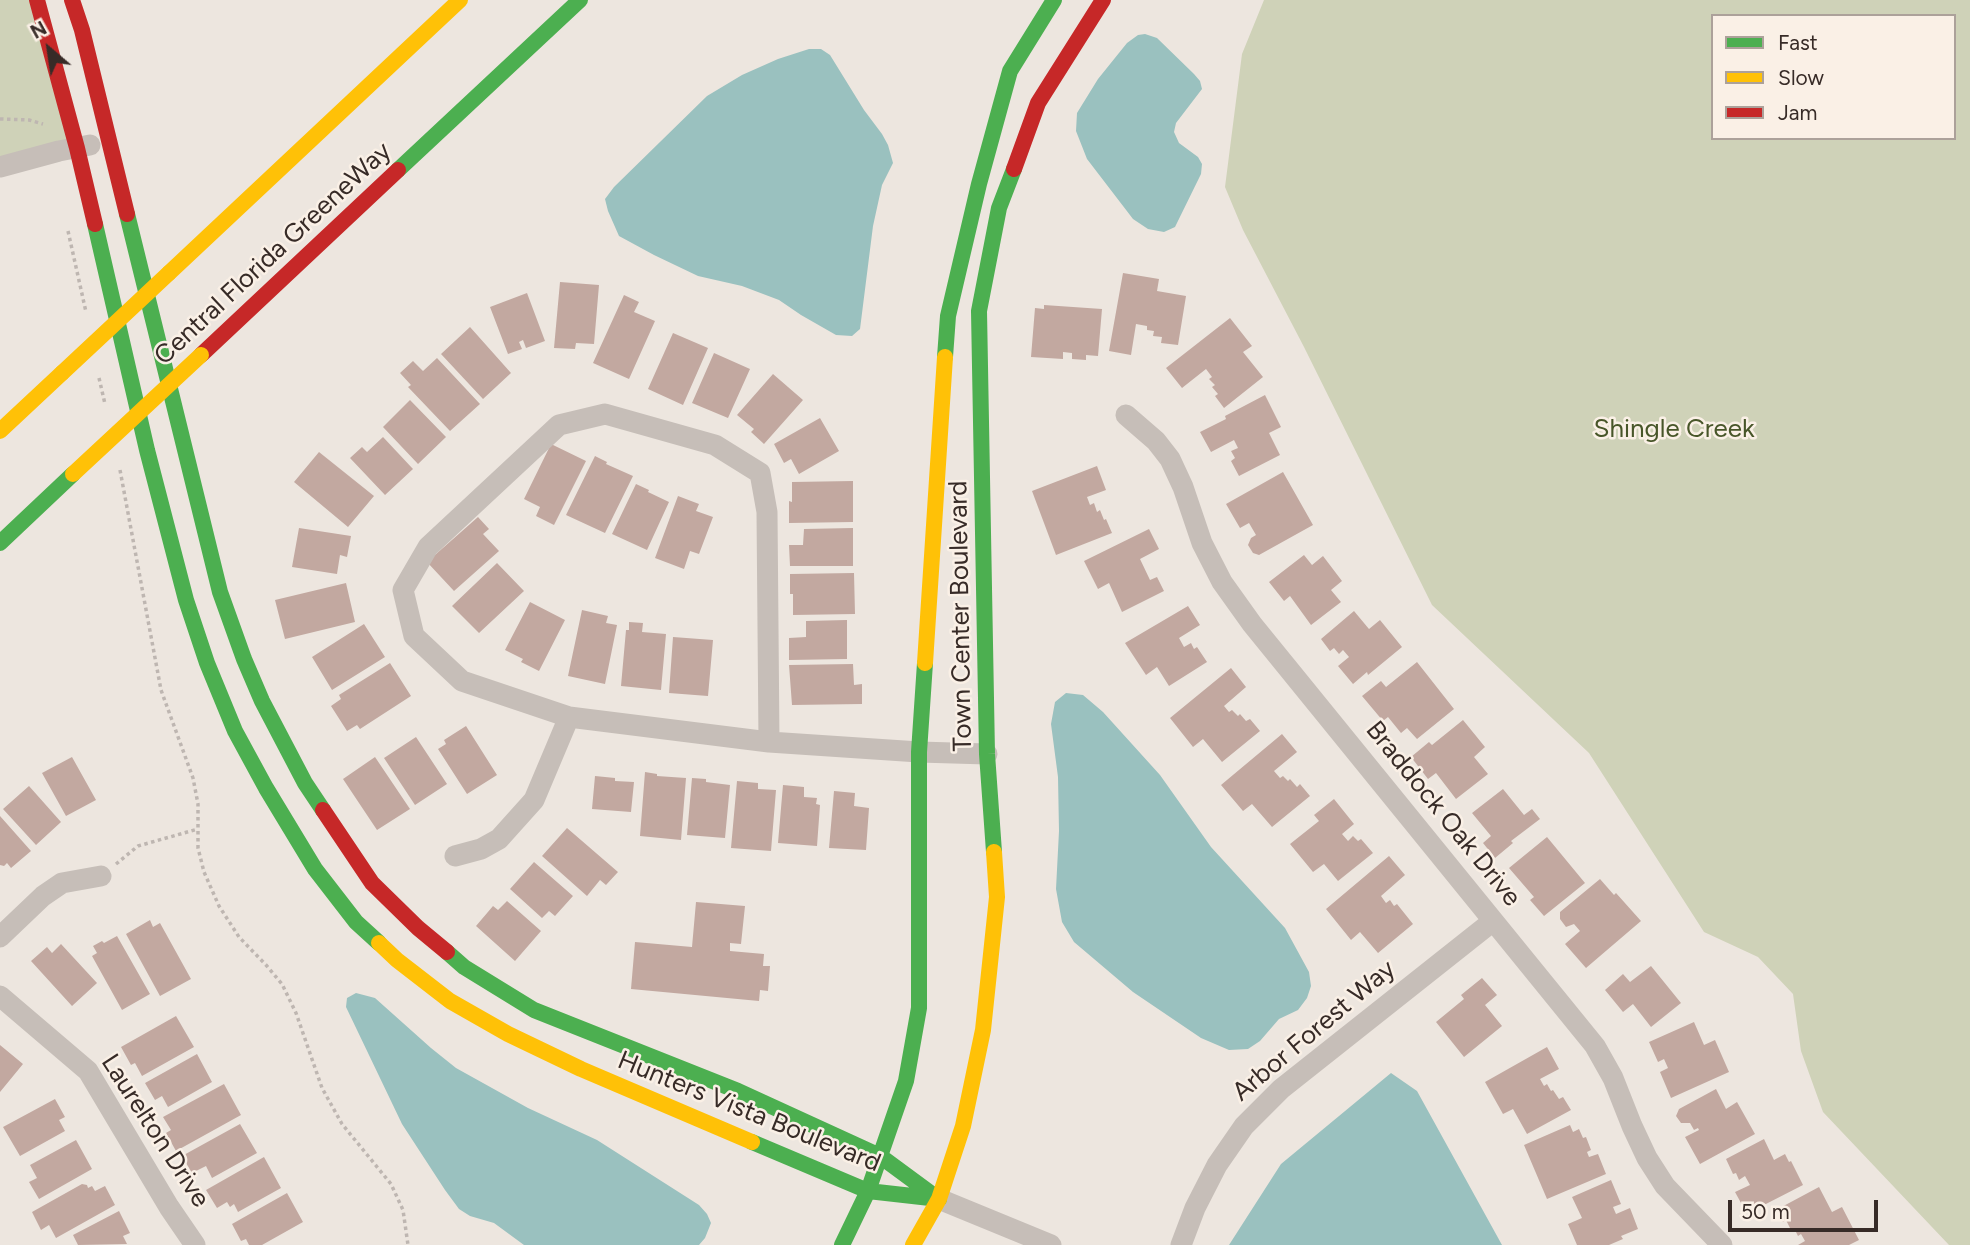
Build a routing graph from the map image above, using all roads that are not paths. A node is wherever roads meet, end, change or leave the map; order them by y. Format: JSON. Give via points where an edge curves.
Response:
{"nodes":[{"id":1,"x":37,"y":0,"type":"edge"},
{"id":2,"x":72,"y":0,"type":"edge"},
{"id":3,"x":460,"y":0,"type":"edge"},
{"id":4,"x":580,"y":0,"type":"edge"},
{"id":5,"x":1054,"y":0,"type":"edge"},
{"id":6,"x":1103,"y":0,"type":"edge"},
{"id":7,"x":109,"y":141,"type":"junction"},
{"id":8,"x":77,"y":148,"type":"junction"},
{"id":9,"x":0,"y":167,"type":"edge"},
{"id":10,"x":1126,"y":415,"type":"dead end"},
{"id":11,"x":0,"y":431,"type":"edge"},
{"id":12,"x":0,"y":543,"type":"edge"},
{"id":13,"x":569,"y":717,"type":"junction"},
{"id":14,"x":769,"y":742,"type":"junction"},
{"id":15,"x":919,"y":752,"type":"junction"},
{"id":16,"x":987,"y":754,"type":"junction"},
{"id":17,"x":455,"y":856,"type":"dead end"},
{"id":18,"x":101,"y":876,"type":"road end"},
{"id":19,"x":1493,"y":921,"type":"junction"},
{"id":20,"x":0,"y":937,"type":"edge"},
{"id":21,"x":0,"y":996,"type":"edge"},
{"id":22,"x":880,"y":1156,"type":"junction"},
{"id":23,"x":868,"y":1191,"type":"junction"},
{"id":24,"x":939,"y":1199,"type":"junction"},
{"id":25,"x":195,"y":1245,"type":"edge"},
{"id":26,"x":842,"y":1245,"type":"edge"},
{"id":27,"x":913,"y":1245,"type":"edge"},
{"id":28,"x":1051,"y":1245,"type":"edge"},
{"id":29,"x":1181,"y":1245,"type":"edge"},
{"id":30,"x":1722,"y":1245,"type":"edge"}],
"edges":[{"from":1,"to":8,"type":"main road","name":"Hunters Vista Boulevard"},
{"from":2,"to":7,"type":"main road","name":"Hunters Vista Boulevard"},
{"from":3,"to":11,"type":"main road","bridge":true},
{"from":4,"to":12,"type":"main road","name":"Central Florida GreeneWay","bridge":true},
{"from":5,"to":15,"type":"main road","name":"Town Center Boulevard","via":[[1010,71],[948,316]]},
{"from":6,"to":16,"type":"main road","name":"Town Center Boulevard","via":[[1038,103],[999,208],[979,311]]},
{"from":7,"to":8,"type":"street"},
{"from":7,"to":22,"type":"main road","name":"Hunters Vista Boulevard","via":[[220,592],[262,701],[304,783],[372,883],[464,967],[534,1010],[738,1091]]},
{"from":8,"to":9,"type":"street"},
{"from":8,"to":23,"type":"main road","name":"Hunters Vista Boulevard","via":[[186,600],[235,731],[315,869],[356,922],[450,1001],[594,1074]]},
{"from":10,"to":19,"type":"street","name":"Braddock Oak Drive","via":[[1170,459],[1202,543],[1252,624]]},
{"from":13,"to":14,"type":"street"},
{"from":13,"to":14,"type":"street","via":[[462,681],[414,636],[403,590],[428,547],[559,425],[605,414],[715,445],[760,473],[767,512]]},
{"from":13,"to":17,"type":"street","via":[[534,800],[499,839]]},
{"from":14,"to":15,"type":"street"},
{"from":15,"to":16,"type":"street"},
{"from":15,"to":22,"type":"main road","name":"Town Center Boulevard","via":[[919,1008],[906,1081]]},
{"from":16,"to":24,"type":"main road","name":"Town Center Boulevard","via":[[996,897],[983,1030],[963,1126]]},
{"from":18,"to":20,"type":"street","via":[[62,883]]},
{"from":19,"to":29,"type":"street","name":"Arbor Forest Way","via":[[1281,1089],[1244,1126],[1217,1165]]},
{"from":19,"to":30,"type":"street","name":"Braddock Oak Drive","via":[[1595,1046],[1647,1158],[1665,1186]]},
{"from":21,"to":25,"type":"street","name":"Laurelton Drive","via":[[88,1071]]},
{"from":22,"to":23,"type":"main road","name":"Town Center Boulevard"},
{"from":22,"to":24,"type":"main road","name":"Hunters Vista Boulevard"},
{"from":23,"to":24,"type":"main road","name":"Hunters Vista Boulevard"},
{"from":23,"to":26,"type":"main road","name":"Town Center Boulevard"},
{"from":24,"to":27,"type":"main road","name":"Town Center Boulevard"},
{"from":24,"to":28,"type":"street"}]}
